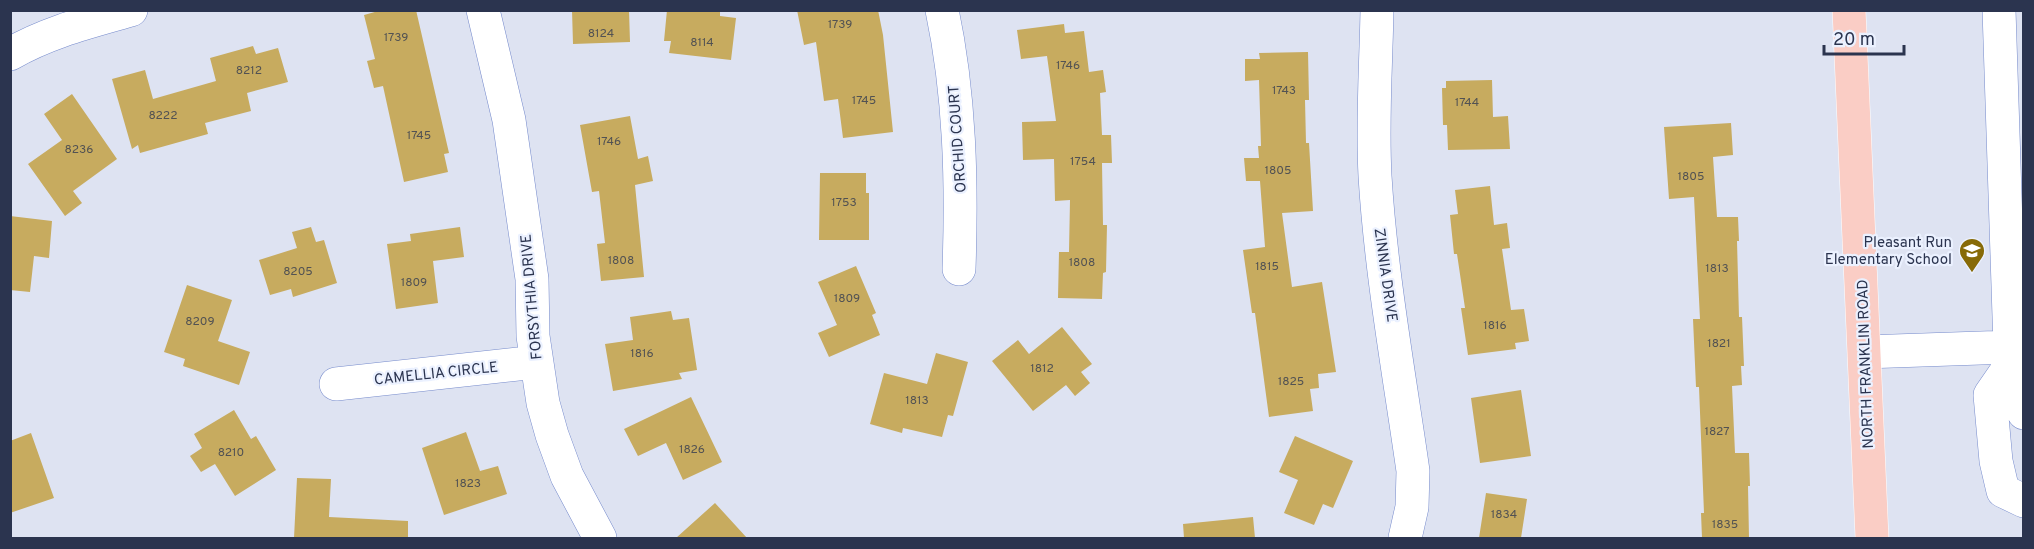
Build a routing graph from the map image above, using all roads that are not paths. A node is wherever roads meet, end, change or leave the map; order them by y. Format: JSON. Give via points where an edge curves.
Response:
{"nodes":[{"id":1,"x":130,"y":10,"type":"edge"},
{"id":2,"x":483,"y":10,"type":"edge"},
{"id":3,"x":942,"y":10,"type":"edge"},
{"id":4,"x":1377,"y":10,"type":"edge"},
{"id":5,"x":1849,"y":10,"type":"edge"},
{"id":6,"x":1999,"y":10,"type":"edge"},
{"id":7,"x":10,"y":54,"type":"edge"},
{"id":8,"x":959,"y":269,"type":"dead end"},
{"id":9,"x":1864,"y":352,"type":"junction"},
{"id":10,"x":2009,"y":358,"type":"junction"},
{"id":11,"x":536,"y":362,"type":"junction"},
{"id":12,"x":336,"y":384,"type":"dead end"},
{"id":13,"x":2024,"y":413,"type":"edge"},
{"id":14,"x":2024,"y":501,"type":"edge"},
{"id":15,"x":600,"y":538,"type":"edge"},
{"id":16,"x":1405,"y":538,"type":"edge"},
{"id":17,"x":1872,"y":538,"type":"edge"}],
"edges":[{"from":1,"to":7,"type":"street","via":[[34,40]]},
{"from":2,"to":11,"type":"street","name":"FORSYTHIA DRIVE","via":[[509,120],[532,279]]},
{"from":3,"to":8,"type":"street","name":"ORCHID COURT","via":[[957,119]]},
{"from":4,"to":16,"type":"street","name":"ZINNIA DRIVE","via":[[1375,172],[1413,471],[1412,507]]},
{"from":5,"to":9,"type":"main road","name":"NORTH FRANKLIN ROAD"},
{"from":6,"to":10,"type":"street"},
{"from":9,"to":10,"type":"street"},
{"from":9,"to":17,"type":"main road","name":"NORTH FRANKLIN ROAD"},
{"from":10,"to":13,"type":"street","via":[[2018,405]]},
{"from":10,"to":14,"type":"street","via":[[1990,395],[1996,460],[2003,491]]},
{"from":11,"to":12,"type":"street","name":"CAMELLIA CIRCLE"},
{"from":11,"to":15,"type":"street","name":"FORSYTHIA DRIVE","via":[[555,445]]}]}
